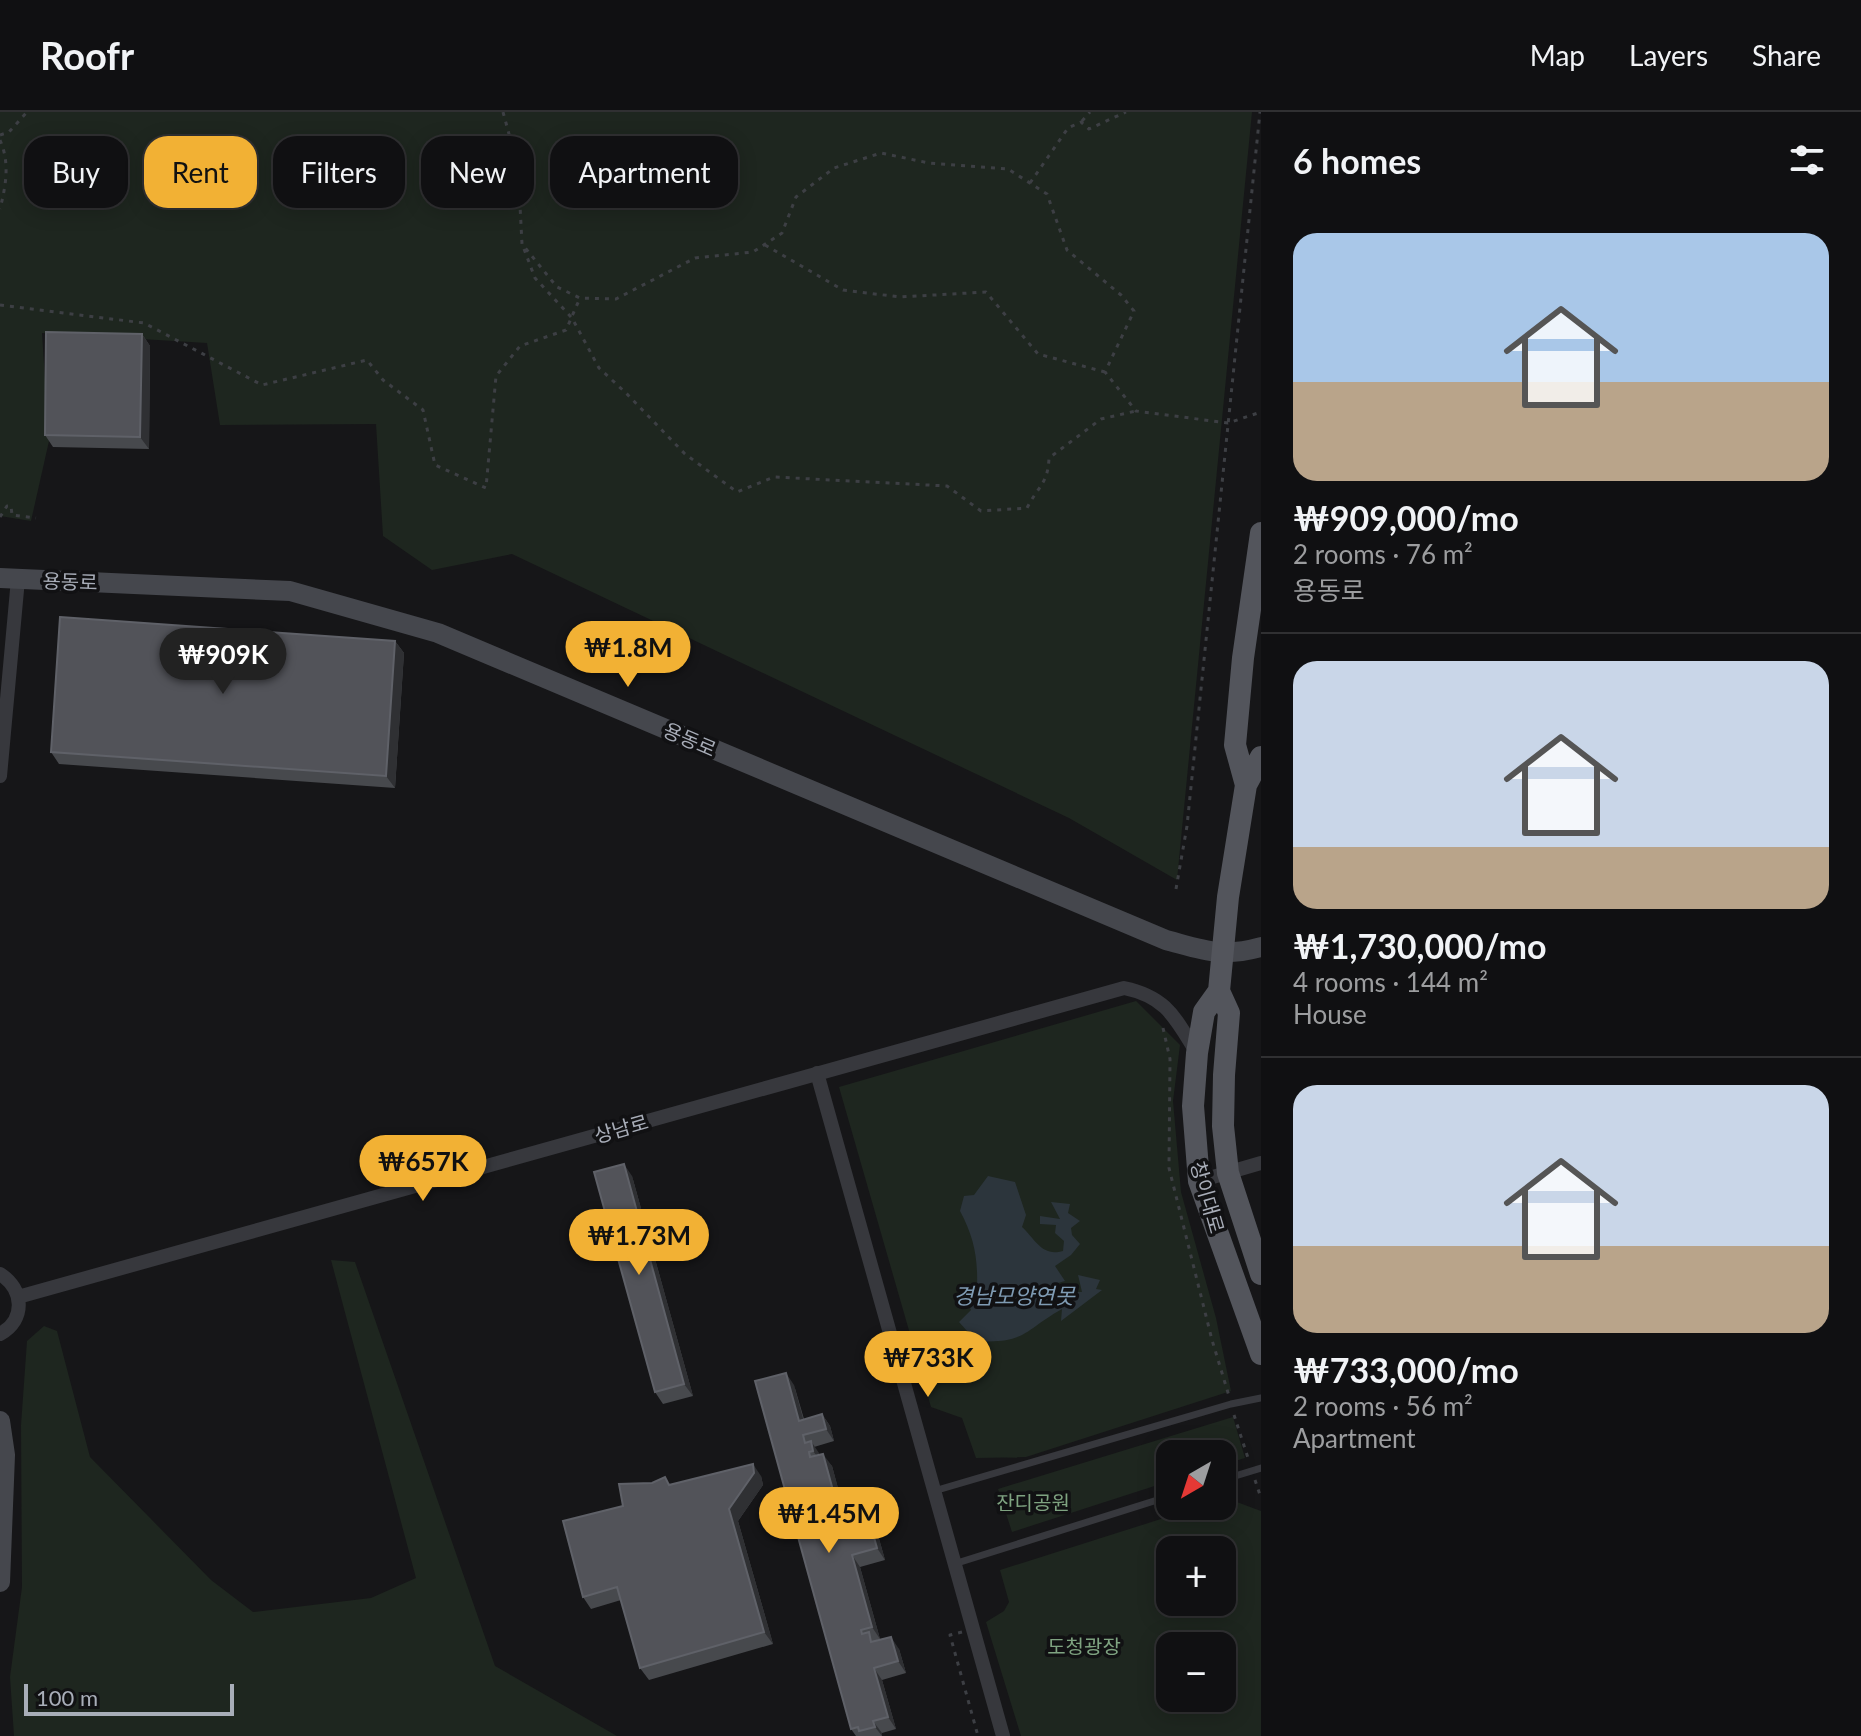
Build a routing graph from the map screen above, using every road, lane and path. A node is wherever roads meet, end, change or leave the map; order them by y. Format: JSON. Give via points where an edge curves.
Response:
{"nodes":[{"id":1,"x":27,"y":112,"type":"edge"},
{"id":2,"x":503,"y":112,"type":"edge"},
{"id":3,"x":1090,"y":112,"type":"edge"},
{"id":4,"x":1126,"y":112,"type":"edge"},
{"id":5,"x":1260,"y":112,"type":"edge"},
{"id":6,"x":1081,"y":122,"type":"junction"},
{"id":7,"x":0,"y":137,"type":"edge"},
{"id":8,"x":1030,"y":183,"type":"junction"},
{"id":9,"x":0,"y":209,"type":"edge"},
{"id":10,"x":522,"y":244,"type":"junction"},
{"id":11,"x":765,"y":245,"type":"junction"},
{"id":12,"x":580,"y":298,"type":"junction"},
{"id":13,"x":0,"y":305,"type":"edge"},
{"id":14,"x":572,"y":318,"type":"junction"},
{"id":15,"x":1105,"y":372,"type":"junction"},
{"id":16,"x":1136,"y":411,"type":"junction"},
{"id":17,"x":1261,"y":412,"type":"edge"},
{"id":18,"x":1228,"y":423,"type":"junction"},
{"id":19,"x":0,"y":517,"type":"edge"},
{"id":20,"x":36,"y":518,"type":"dead end"},
{"id":21,"x":1261,"y":533,"type":"edge"},
{"id":22,"x":9,"y":579,"type":"edge"},
{"id":23,"x":2,"y":740,"type":"edge"},
{"id":24,"x":1261,"y":757,"type":"edge"},
{"id":25,"x":0,"y":776,"type":"edge"},
{"id":26,"x":1246,"y":785,"type":"junction"},
{"id":27,"x":1176,"y":889,"type":"dead end"},
{"id":28,"x":1261,"y":947,"type":"edge"},
{"id":29,"x":1222,"y":954,"type":"junction"},
{"id":30,"x":1219,"y":991,"type":"junction"},
{"id":31,"x":1157,"y":1001,"type":"junction"},
{"id":32,"x":1197,"y":1053,"type":"junction"},
{"id":33,"x":817,"y":1073,"type":"junction"},
{"id":34,"x":1261,"y":1163,"type":"edge"},
{"id":35,"x":1228,"y":1173,"type":"junction"},
{"id":36,"x":1199,"y":1181,"type":"junction"},
{"id":37,"x":0,"y":1274,"type":"edge"},
{"id":38,"x":1261,"y":1274,"type":"edge"},
{"id":39,"x":18,"y":1297,"type":"junction"},
{"id":40,"x":0,"y":1334,"type":"edge"},
{"id":41,"x":1261,"y":1354,"type":"edge"},
{"id":42,"x":1261,"y":1398,"type":"edge"},
{"id":43,"x":1231,"y":1404,"type":"junction"},
{"id":44,"x":0,"y":1421,"type":"edge"},
{"id":45,"x":1261,"y":1468,"type":"edge"},
{"id":46,"x":1252,"y":1470,"type":"junction"},
{"id":47,"x":1236,"y":1475,"type":"edge"},
{"id":48,"x":934,"y":1491,"type":"junction"},
{"id":49,"x":1261,"y":1498,"type":"edge"},
{"id":50,"x":1156,"y":1500,"type":"edge"},
{"id":51,"x":954,"y":1564,"type":"junction"},
{"id":52,"x":0,"y":1582,"type":"edge"},
{"id":53,"x":973,"y":1630,"type":"junction"},
{"id":54,"x":978,"y":1736,"type":"edge"},
{"id":55,"x":1003,"y":1736,"type":"edge"}],
"edges":[{"from":1,"to":7,"type":"path"},
{"from":2,"to":10,"type":"path","via":[[518,167]]},
{"from":3,"to":6,"type":"path"},
{"from":4,"to":6,"type":"path","via":[[1089,129]]},
{"from":5,"to":18,"type":"path"},
{"from":6,"to":8,"type":"path","via":[[1068,128]]},
{"from":7,"to":9,"type":"path","via":[[6,186]]},
{"from":8,"to":11,"type":"path","via":[[1008,169],[881,153],[834,168],[796,197],[782,233]]},
{"from":8,"to":15,"type":"path","via":[[1047,194],[1067,250],[1134,311]]},
{"from":10,"to":12,"type":"path","via":[[557,287]]},
{"from":10,"to":14,"type":"path","via":[[535,278]]},
{"from":11,"to":12,"type":"path","via":[[753,252],[695,258],[616,299]]},
{"from":11,"to":15,"type":"path","via":[[843,290],[900,297],[986,292],[1038,354]]},
{"from":12,"to":14,"type":"path"},
{"from":13,"to":14,"type":"path","via":[[144,323],[262,385],[367,360],[383,380],[423,410],[435,465],[486,488],[496,376],[520,346],[566,330]]},
{"from":14,"to":16,"type":"path","via":[[599,368],[685,454],[737,492],[774,477],[931,485],[947,486],[981,511],[1027,508],[1048,477],[1049,458],[1101,419]]},
{"from":15,"to":16,"type":"path"},
{"from":16,"to":18,"type":"path"},
{"from":17,"to":18,"type":"path"},
{"from":18,"to":27,"type":"path"},
{"from":19,"to":20,"type":"path","via":[[11,506],[12,515]]},
{"from":21,"to":26,"type":"main road","name":"창이대로","via":[[1235,745]]},
{"from":22,"to":23,"type":"street"},
{"from":22,"to":29,"type":"street","name":"용동로","via":[[290,591],[438,633],[1166,940]]},
{"from":23,"to":25,"type":"street"},
{"from":24,"to":26,"type":"main road","name":"창이대로"},
{"from":26,"to":29,"type":"main road","name":"창이대로"},
{"from":28,"to":29,"type":"street"},
{"from":29,"to":30,"type":"main road","name":"창이대로"},
{"from":30,"to":32,"type":"main road","name":"창이대로","via":[[1204,1012]]},
{"from":30,"to":35,"type":"main road","name":"창이대로","via":[[1229,1013],[1223,1088]]},
{"from":31,"to":32,"type":"street","via":[[1171,1012]]},
{"from":31,"to":33,"type":"street","name":"상남로","via":[[1124,988]]},
{"from":31,"to":43,"type":"path","via":[[1170,1059],[1169,1168]]},
{"from":32,"to":36,"type":"main road","name":"창이대로","via":[[1193,1106]]},
{"from":33,"to":39,"type":"street","name":"상남로"},
{"from":33,"to":48,"type":"street"},
{"from":34,"to":35,"type":"street"},
{"from":35,"to":36,"type":"street"},
{"from":35,"to":38,"type":"main road","name":"창이대로"},
{"from":36,"to":41,"type":"main road","name":"창이대로"},
{"from":37,"to":39,"type":"street"},
{"from":39,"to":40,"type":"street","via":[[18,1315]]},
{"from":42,"to":43,"type":"lane"},
{"from":43,"to":46,"type":"path"},
{"from":43,"to":48,"type":"lane"},
{"from":44,"to":52,"type":"street","via":[[5,1455]]},
{"from":45,"to":46,"type":"lane"},
{"from":46,"to":47,"type":"lane"},
{"from":46,"to":49,"type":"path"},
{"from":48,"to":51,"type":"street"},
{"from":50,"to":51,"type":"lane"},
{"from":51,"to":53,"type":"street"},
{"from":53,"to":54,"type":"path","via":[[950,1635]]},
{"from":53,"to":55,"type":"street"}]}
